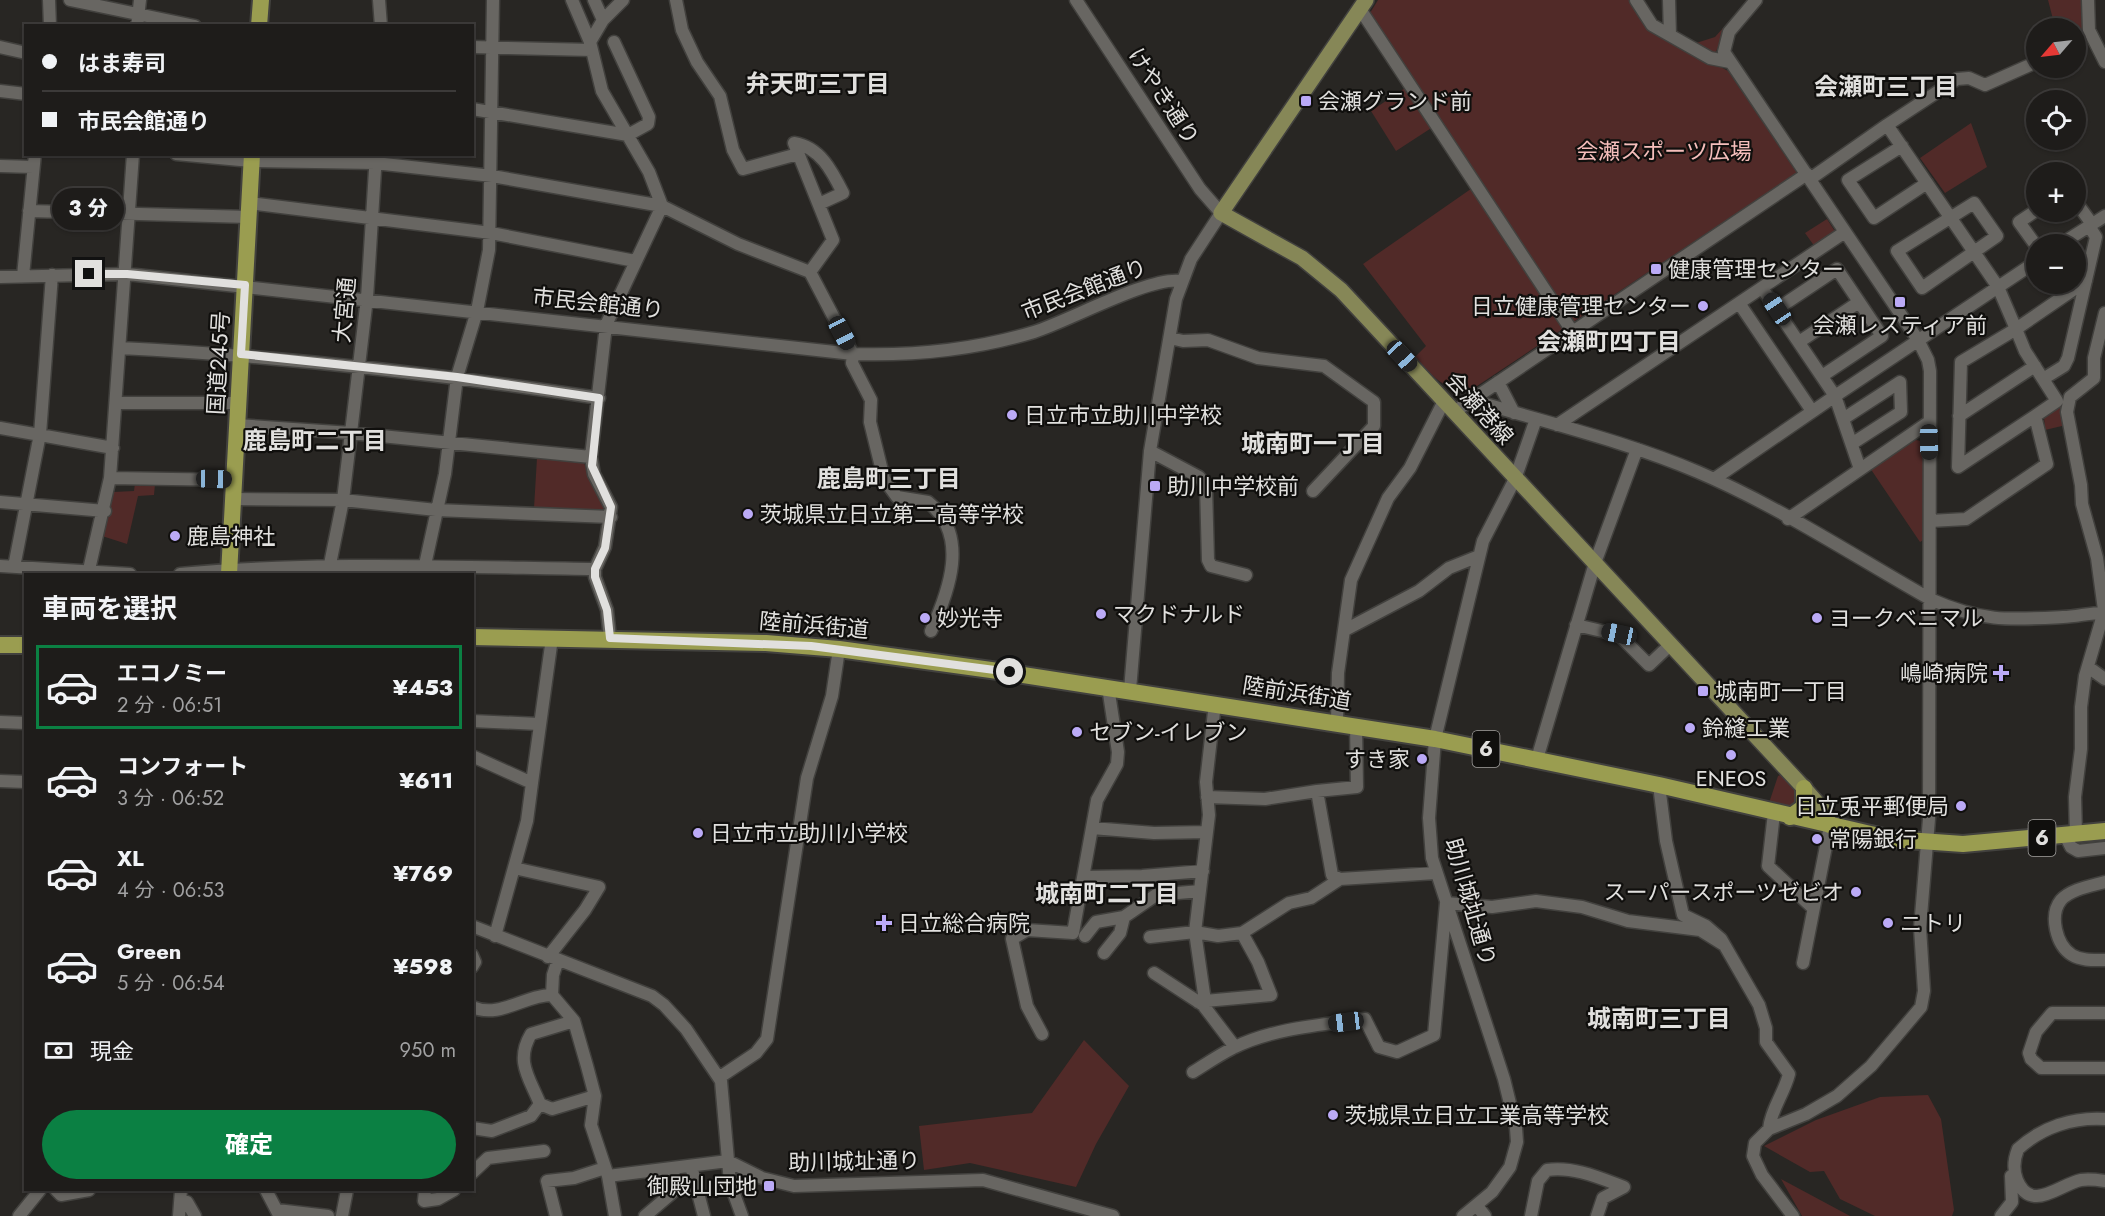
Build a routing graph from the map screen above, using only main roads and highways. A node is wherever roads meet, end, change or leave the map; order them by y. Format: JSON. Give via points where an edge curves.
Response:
{"nodes":[{"id":1,"x":261,"y":0,"type":"edge"},
{"id":2,"x":1363,"y":4,"type":"edge"},
{"id":3,"x":259,"y":24,"type":"edge"},
{"id":4,"x":251,"y":158,"type":"edge"},
{"id":5,"x":229,"y":572,"type":"edge"},
{"id":6,"x":474,"y":637,"type":"edge"},
{"id":7,"x":0,"y":645,"type":"edge"},
{"id":8,"x":24,"y":645,"type":"edge"},
{"id":9,"x":1804,"y":788,"type":"junction"},
{"id":10,"x":1790,"y":817,"type":"junction"},
{"id":11,"x":1830,"y":826,"type":"junction"},
{"id":12,"x":2105,"y":831,"type":"edge"}],
"edges":[{"from":1,"to":3,"type":"highway"},
{"from":2,"to":9,"type":"main road","name":"会瀬港線","via":[[1221,213],[1325,275]]},
{"from":4,"to":5,"type":"highway","name":"国道245号"},
{"from":6,"to":10,"type":"highway","name":"陸前浜街道","number":"6","via":[[766,642],[839,649],[1435,738]]},
{"from":7,"to":8,"type":"highway"},
{"from":9,"to":10,"type":"highway","via":[[1804,807]]},
{"from":9,"to":11,"type":"main road","name":"会瀬港線","via":[[1825,812]]},
{"from":10,"to":11,"type":"highway","name":"陸前浜街道","number":"6"},
{"from":11,"to":12,"type":"highway","name":"陸前浜街道","number":"6","via":[[1928,843],[1996,842]]}]}
